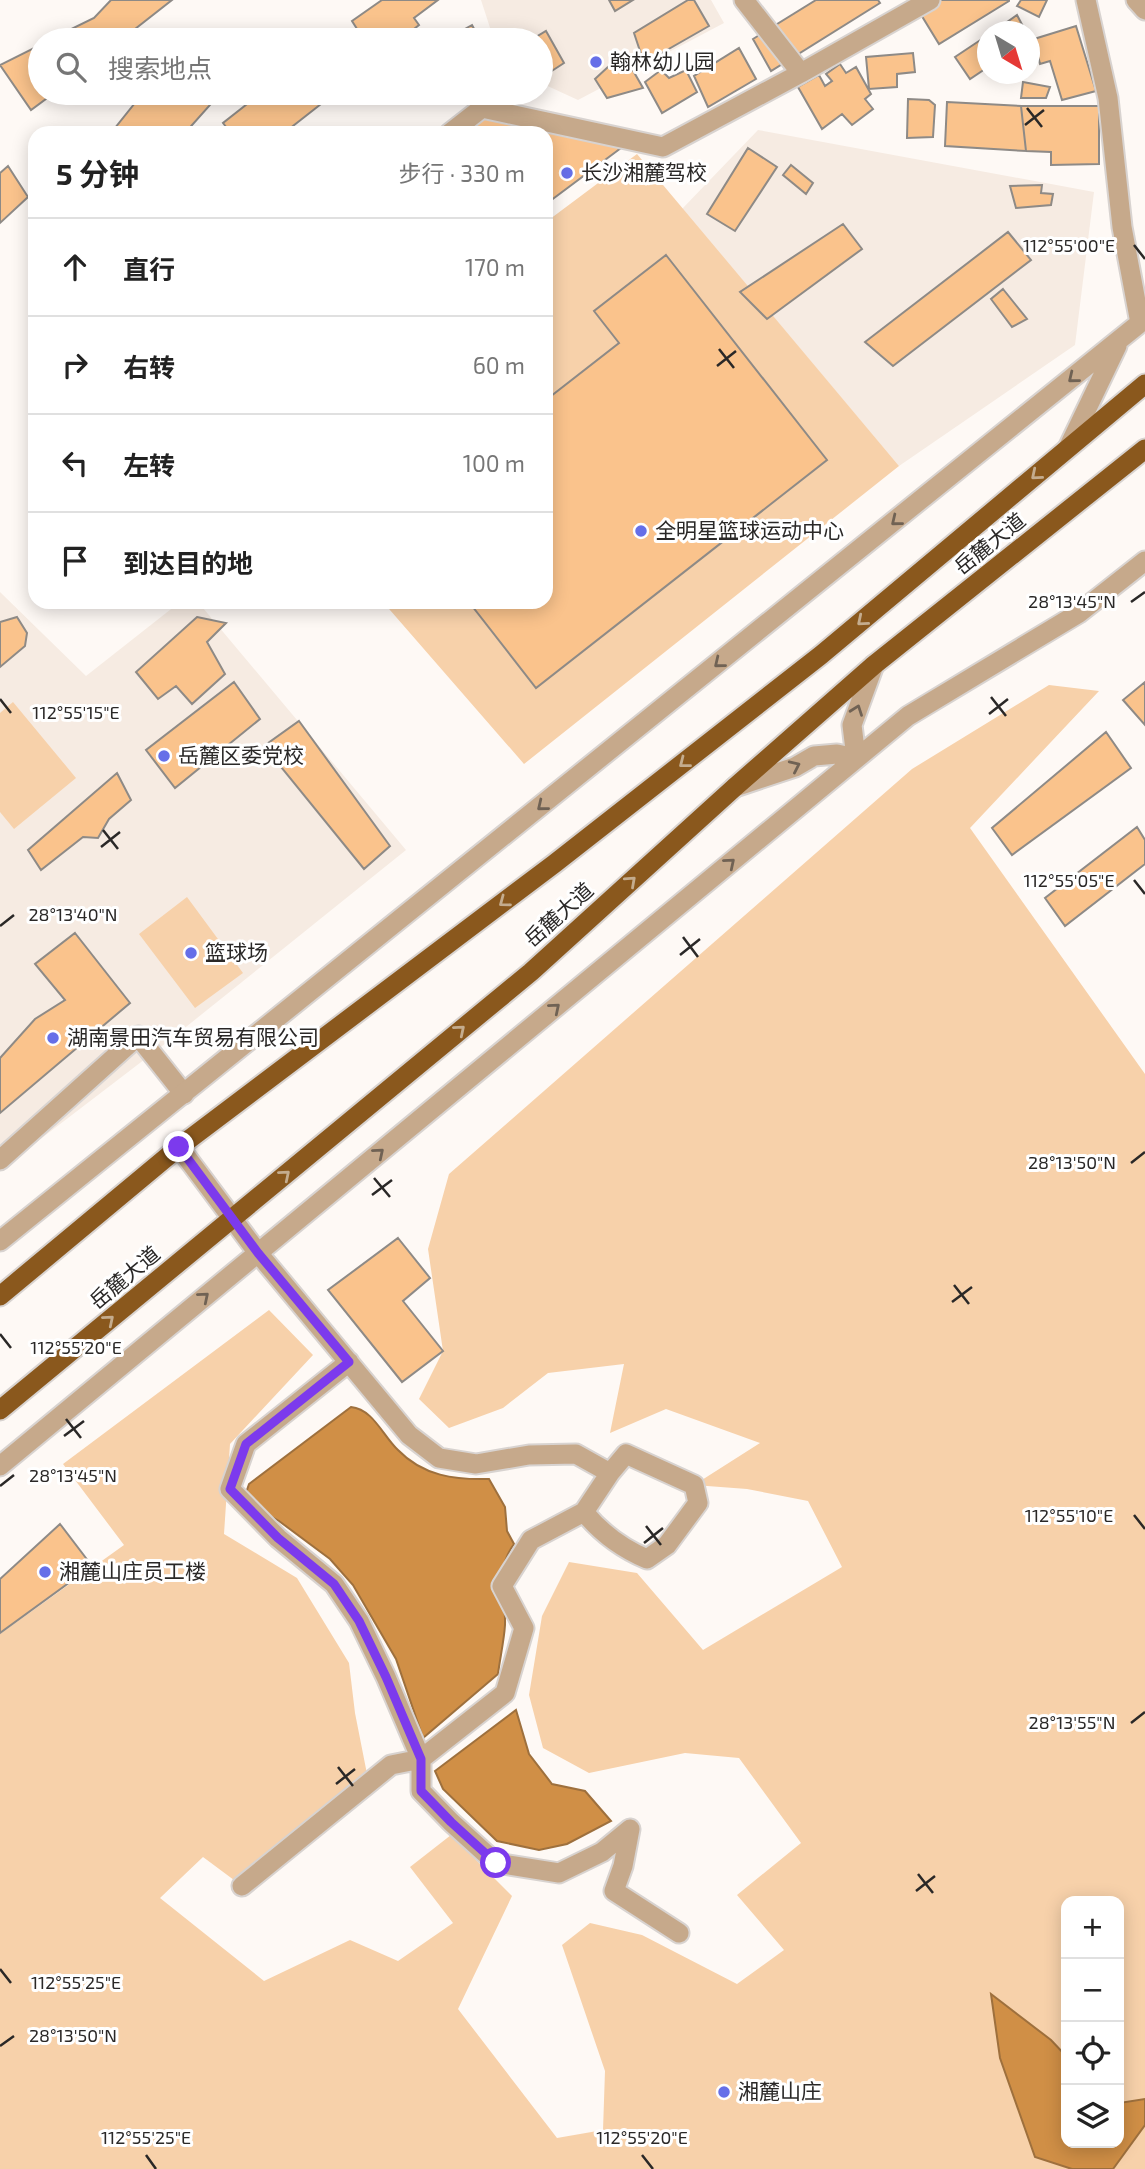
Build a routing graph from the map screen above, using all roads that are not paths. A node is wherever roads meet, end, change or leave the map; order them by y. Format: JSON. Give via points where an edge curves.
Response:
{"nodes":[{"id":1,"x":744,"y":0,"type":"edge"},
{"id":2,"x":930,"y":0,"type":"edge"},
{"id":3,"x":1086,"y":0,"type":"edge"},
{"id":4,"x":1136,"y":0,"type":"edge"},
{"id":5,"x":1145,"y":10,"type":"edge"},
{"id":6,"x":801,"y":73,"type":"junction"},
{"id":7,"x":459,"y":126,"type":"edge"},
{"id":8,"x":533,"y":126,"type":"edge"},
{"id":9,"x":553,"y":130,"type":"edge"},
{"id":10,"x":1142,"y":321,"type":"edge"},
{"id":11,"x":1119,"y":342,"type":"junction"},
{"id":12,"x":1145,"y":384,"type":"edge"},
{"id":13,"x":1068,"y":448,"type":"junction"},
{"id":14,"x":1145,"y":449,"type":"edge"},
{"id":15,"x":1145,"y":561,"type":"edge"},
{"id":16,"x":874,"y":665,"type":"junction"},
{"id":17,"x":856,"y":758,"type":"junction"},
{"id":18,"x":735,"y":787,"type":"junction"},
{"id":19,"x":184,"y":1094,"type":"junction"},
{"id":20,"x":179,"y":1147,"type":"junction"},
{"id":21,"x":0,"y":1160,"type":"edge"},
{"id":22,"x":232,"y":1219,"type":"junction"},
{"id":23,"x":0,"y":1241,"type":"edge"},
{"id":24,"x":258,"y":1253,"type":"junction"},
{"id":25,"x":0,"y":1296,"type":"edge"},
{"id":26,"x":349,"y":1362,"type":"junction"},
{"id":27,"x":0,"y":1410,"type":"edge"},
{"id":28,"x":0,"y":1466,"type":"edge"},
{"id":29,"x":610,"y":1473,"type":"junction"},
{"id":30,"x":584,"y":1512,"type":"junction"},
{"id":31,"x":421,"y":1759,"type":"junction"},
{"id":32,"x":242,"y":1886,"type":"dead end"},
{"id":33,"x":680,"y":1933,"type":"dead end"}],
"edges":[{"from":1,"to":6,"type":"street"},
{"from":2,"to":6,"type":"street"},
{"from":3,"to":10,"type":"street","via":[[1108,98],[1122,227]]},
{"from":4,"to":5,"type":"street"},
{"from":6,"to":9,"type":"street","via":[[663,147]]},
{"from":7,"to":8,"type":"street","via":[[482,108]]},
{"from":10,"to":11,"type":"street"},
{"from":11,"to":13,"type":"street"},
{"from":11,"to":19,"type":"street","one_way":true},
{"from":12,"to":13,"type":"highway","name":"岳麓大道"},
{"from":13,"to":20,"type":"highway","name":"岳麓大道","one_way":true,"via":[[821,654],[554,864]]},
{"from":14,"to":16,"type":"highway","name":"岳麓大道"},
{"from":15,"to":17,"type":"street","via":[[1079,613],[908,716]]},
{"from":17,"to":16,"type":"street","one_way":true,"via":[[852,725]]},
{"from":16,"to":18,"type":"highway","name":"岳麓大道"},
{"from":18,"to":17,"type":"street","one_way":true,"via":[[795,768],[814,756]]},
{"from":24,"to":17,"type":"street","one_way":true},
{"from":22,"to":18,"type":"highway","name":"岳麓大道","one_way":true,"via":[[531,972]]},
{"from":19,"to":21,"type":"street","via":[[138,1036]]},
{"from":19,"to":23,"type":"street"},
{"from":20,"to":22,"type":"street"},
{"from":20,"to":25,"type":"highway","name":"岳麓大道"},
{"from":22,"to":24,"type":"street"},
{"from":27,"to":22,"type":"highway","name":"岳麓大道","one_way":true},
{"from":24,"to":26,"type":"street"},
{"from":28,"to":24,"type":"street","one_way":true},
{"from":26,"to":29,"type":"street","via":[[409,1435],[439,1458],[476,1464],[529,1455],[576,1454]]},
{"from":26,"to":31,"type":"street","via":[[246,1444],[230,1489],[278,1538],[334,1584],[359,1621]]},
{"from":29,"to":30,"type":"street"},
{"from":29,"to":30,"type":"street","via":[[626,1454],[694,1485],[698,1503],[667,1545],[647,1559],[626,1550]]},
{"from":30,"to":31,"type":"street","via":[[531,1540],[502,1586],[524,1628],[505,1693]]},
{"from":31,"to":32,"type":"street","via":[[391,1765]]},
{"from":31,"to":33,"type":"street","via":[[421,1791],[496,1863],[559,1873],[601,1852],[630,1829],[614,1891]]}]}
